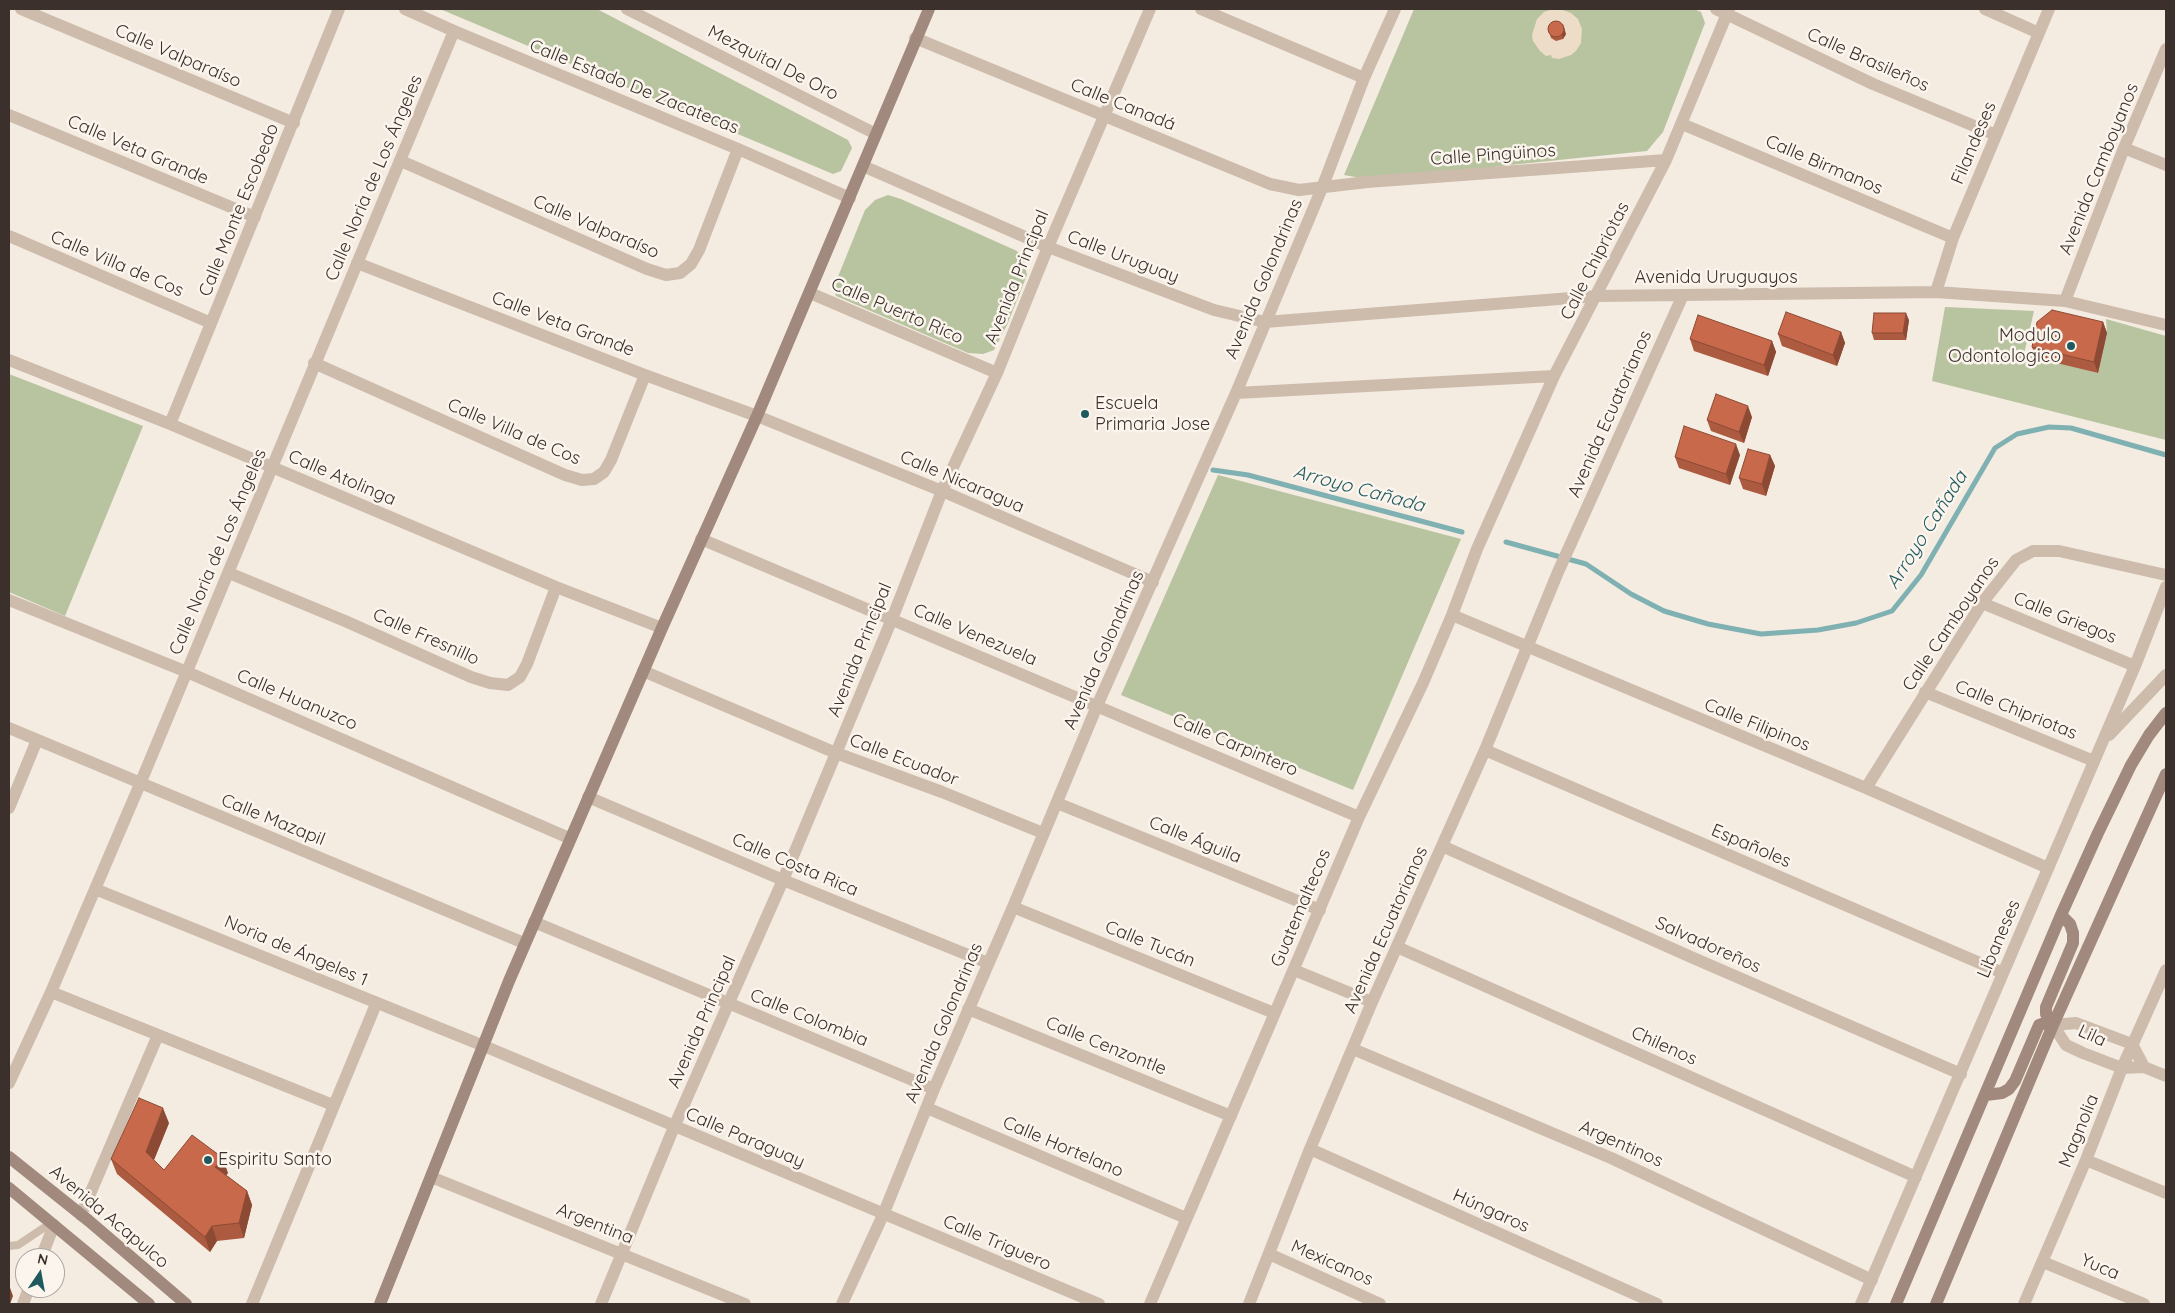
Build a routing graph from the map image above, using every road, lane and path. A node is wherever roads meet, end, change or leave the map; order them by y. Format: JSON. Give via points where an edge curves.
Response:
{"nodes":[{"id":1,"x":21,"y":9,"type":"edge"},
{"id":2,"x":339,"y":9,"type":"edge"},
{"id":3,"x":405,"y":9,"type":"edge"},
{"id":4,"x":627,"y":9,"type":"edge"},
{"id":5,"x":928,"y":9,"type":"edge"},
{"id":6,"x":1150,"y":9,"type":"edge"},
{"id":7,"x":1201,"y":9,"type":"edge"},
{"id":8,"x":1395,"y":9,"type":"edge"},
{"id":9,"x":1985,"y":9,"type":"edge"},
{"id":10,"x":2049,"y":9,"type":"edge"},
{"id":11,"x":1724,"y":10,"type":"edge"},
{"id":12,"x":454,"y":32,"type":"junction"},
{"id":13,"x":2039,"y":33,"type":"junction"},
{"id":14,"x":915,"y":38,"type":"junction"},
{"id":15,"x":2166,"y":50,"type":"edge"},
{"id":16,"x":1364,"y":78,"type":"junction"},
{"id":17,"x":9,"y":115,"type":"edge"},
{"id":18,"x":1103,"y":116,"type":"junction"},
{"id":19,"x":294,"y":123,"type":"junction"},
{"id":20,"x":1682,"y":124,"type":"junction"},
{"id":21,"x":876,"y":134,"type":"junction"},
{"id":22,"x":1996,"y":135,"type":"junction"},
{"id":23,"x":2124,"y":148,"type":"junction"},
{"id":24,"x":738,"y":149,"type":"junction"},
{"id":25,"x":1666,"y":160,"type":"junction"},
{"id":26,"x":401,"y":161,"type":"junction"},
{"id":27,"x":2166,"y":165,"type":"edge"},
{"id":28,"x":863,"y":166,"type":"junction"},
{"id":29,"x":1322,"y":188,"type":"junction"},
{"id":30,"x":850,"y":198,"type":"junction"},
{"id":31,"x":255,"y":217,"type":"junction"},
{"id":32,"x":9,"y":236,"type":"edge"},
{"id":33,"x":1953,"y":238,"type":"junction"},
{"id":34,"x":1048,"y":247,"type":"junction"},
{"id":35,"x":357,"y":263,"type":"junction"},
{"id":36,"x":1936,"y":292,"type":"junction"},
{"id":37,"x":810,"y":293,"type":"junction"},
{"id":38,"x":1683,"y":295,"type":"junction"},
{"id":39,"x":1597,"y":296,"type":"junction"},
{"id":40,"x":2066,"y":301,"type":"junction"},
{"id":41,"x":1265,"y":322,"type":"junction"},
{"id":42,"x":211,"y":323,"type":"junction"},
{"id":43,"x":2166,"y":325,"type":"edge"},
{"id":44,"x":9,"y":360,"type":"edge"},
{"id":45,"x":314,"y":363,"type":"junction"},
{"id":46,"x":997,"y":373,"type":"junction"},
{"id":47,"x":645,"y":375,"type":"junction"},
{"id":48,"x":1554,"y":376,"type":"junction"},
{"id":49,"x":1236,"y":393,"type":"junction"},
{"id":50,"x":757,"y":416,"type":"junction"},
{"id":51,"x":170,"y":424,"type":"junction"},
{"id":52,"x":273,"y":469,"type":"junction"},
{"id":53,"x":942,"y":491,"type":"junction"},
{"id":54,"x":1487,"y":527,"type":"joint"},
{"id":55,"x":701,"y":539,"type":"junction"},
{"id":56,"x":229,"y":573,"type":"junction"},
{"id":57,"x":2166,"y":575,"type":"edge"},
{"id":58,"x":1153,"y":582,"type":"junction"},
{"id":59,"x":2166,"y":587,"type":"edge"},
{"id":60,"x":556,"y":588,"type":"junction"},
{"id":61,"x":9,"y":600,"type":"edge"},
{"id":62,"x":1982,"y":603,"type":"junction"},
{"id":63,"x":1452,"y":615,"type":"junction"},
{"id":64,"x":892,"y":619,"type":"junction"},
{"id":65,"x":662,"y":628,"type":"junction"},
{"id":66,"x":1526,"y":647,"type":"junction"},
{"id":67,"x":2135,"y":666,"type":"junction"},
{"id":68,"x":642,"y":671,"type":"junction"},
{"id":69,"x":187,"y":672,"type":"junction"},
{"id":70,"x":2166,"y":675,"type":"edge"},
{"id":71,"x":1925,"y":692,"type":"junction"},
{"id":72,"x":1097,"y":706,"type":"junction"},
{"id":73,"x":2166,"y":713,"type":"edge"},
{"id":74,"x":9,"y":728,"type":"edge"},
{"id":75,"x":37,"y":740,"type":"junction"},
{"id":76,"x":2102,"y":742,"type":"junction"},
{"id":77,"x":1485,"y":750,"type":"junction"},
{"id":78,"x":836,"y":753,"type":"junction"},
{"id":79,"x":2094,"y":761,"type":"junction"},
{"id":80,"x":2166,"y":774,"type":"edge"},
{"id":81,"x":140,"y":784,"type":"junction"},
{"id":82,"x":1866,"y":788,"type":"junction"},
{"id":83,"x":588,"y":797,"type":"junction"},
{"id":84,"x":1057,"y":803,"type":"junction"},
{"id":85,"x":9,"y":808,"type":"edge"},
{"id":86,"x":1359,"y":817,"type":"junction"},
{"id":87,"x":1043,"y":833,"type":"junction"},
{"id":88,"x":569,"y":838,"type":"junction"},
{"id":89,"x":1442,"y":846,"type":"junction"},
{"id":90,"x":2048,"y":868,"type":"junction"},
{"id":91,"x":784,"y":880,"type":"junction"},
{"id":92,"x":96,"y":888,"type":"junction"},
{"id":93,"x":1014,"y":907,"type":"junction"},
{"id":94,"x":1320,"y":910,"type":"junction"},
{"id":95,"x":2061,"y":915,"type":"junction"},
{"id":96,"x":534,"y":922,"type":"junction"},
{"id":97,"x":524,"y":944,"type":"junction"},
{"id":98,"x":1397,"y":947,"type":"junction"},
{"id":99,"x":988,"y":963,"type":"junction"},
{"id":100,"x":1294,"y":970,"type":"junction"},
{"id":101,"x":2166,"y":970,"type":"edge"},
{"id":102,"x":2003,"y":973,"type":"junction"},
{"id":103,"x":51,"y":992,"type":"junction"},
{"id":104,"x":1372,"y":1002,"type":"junction"},
{"id":105,"x":376,"y":1004,"type":"junction"},
{"id":106,"x":730,"y":1005,"type":"junction"},
{"id":107,"x":968,"y":1009,"type":"junction"},
{"id":108,"x":1274,"y":1013,"type":"junction"},
{"id":109,"x":2053,"y":1024,"type":"junction"},
{"id":110,"x":158,"y":1035,"type":"junction"},
{"id":111,"x":2132,"y":1044,"type":"junction"},
{"id":112,"x":484,"y":1046,"type":"junction"},
{"id":113,"x":1353,"y":1049,"type":"junction"},
{"id":114,"x":2144,"y":1067,"type":"junction"},
{"id":115,"x":2122,"y":1068,"type":"junction"},
{"id":116,"x":1961,"y":1074,"type":"junction"},
{"id":117,"x":2166,"y":1076,"type":"edge"},
{"id":118,"x":9,"y":1083,"type":"edge"},
{"id":119,"x":934,"y":1089,"type":"junction"},
{"id":120,"x":1986,"y":1095,"type":"junction"},
{"id":121,"x":333,"y":1105,"type":"junction"},
{"id":122,"x":927,"y":1108,"type":"junction"},
{"id":123,"x":1231,"y":1116,"type":"junction"},
{"id":124,"x":674,"y":1127,"type":"junction"},
{"id":125,"x":1310,"y":1149,"type":"junction"},
{"id":126,"x":9,"y":1157,"type":"edge"},
{"id":127,"x":2086,"y":1160,"type":"junction"},
{"id":128,"x":431,"y":1177,"type":"junction"},
{"id":129,"x":1916,"y":1177,"type":"junction"},
{"id":130,"x":9,"y":1188,"type":"edge"},
{"id":131,"x":2166,"y":1194,"type":"edge"},
{"id":132,"x":81,"y":1215,"type":"junction"},
{"id":133,"x":883,"y":1215,"type":"junction"},
{"id":134,"x":1186,"y":1218,"type":"junction"},
{"id":135,"x":52,"y":1224,"type":"junction"},
{"id":136,"x":9,"y":1246,"type":"edge"},
{"id":137,"x":44,"y":1248,"type":"edge"},
{"id":138,"x":621,"y":1253,"type":"junction"},
{"id":139,"x":1269,"y":1254,"type":"junction"},
{"id":140,"x":2043,"y":1262,"type":"junction"},
{"id":141,"x":1872,"y":1280,"type":"junction"},
{"id":142,"x":149,"y":1304,"type":"edge"},
{"id":143,"x":186,"y":1304,"type":"edge"},
{"id":144,"x":252,"y":1304,"type":"edge"},
{"id":145,"x":380,"y":1304,"type":"edge"},
{"id":146,"x":601,"y":1304,"type":"edge"},
{"id":147,"x":745,"y":1304,"type":"edge"},
{"id":148,"x":842,"y":1304,"type":"edge"},
{"id":149,"x":1099,"y":1304,"type":"edge"},
{"id":150,"x":1150,"y":1304,"type":"edge"},
{"id":151,"x":1249,"y":1304,"type":"edge"},
{"id":152,"x":1380,"y":1304,"type":"edge"},
{"id":153,"x":1657,"y":1304,"type":"edge"},
{"id":154,"x":1861,"y":1304,"type":"edge"},
{"id":155,"x":1896,"y":1304,"type":"edge"},
{"id":156,"x":1936,"y":1304,"type":"edge"},
{"id":157,"x":2024,"y":1304,"type":"edge"},
{"id":158,"x":2144,"y":1304,"type":"edge"}],
"edges":[{"from":1,"to":19,"type":"street","name":"Calle Valparaíso"},
{"from":2,"to":19,"type":"street","name":"Calle Monte Escobedo"},
{"from":3,"to":12,"type":"street","name":"Calle Estado De Zacatecas"},
{"from":4,"to":21,"type":"street","name":"Mezquital De Oro"},
{"from":5,"to":14,"type":"main road"},
{"from":6,"to":18,"type":"street","name":"Avenida Principal"},
{"from":7,"to":16,"type":"street"},
{"from":8,"to":16,"type":"street","name":"Avenida Golondrinas"},
{"from":9,"to":13,"type":"street"},
{"from":10,"to":13,"type":"street","name":"Filandeses"},
{"from":11,"to":20,"type":"street","name":"Calle Chipriotas"},
{"from":11,"to":22,"type":"street","name":"Calle Brasileños","via":[[1873,84]]},
{"from":12,"to":24,"type":"street","name":"Calle Estado De Zacatecas"},
{"from":12,"to":26,"type":"street","name":"Calle Noria de Los Ángeles"},
{"from":13,"to":22,"type":"street","name":"Filandeses"},
{"from":14,"to":18,"type":"street","name":"Calle Canadá"},
{"from":14,"to":21,"type":"main road"},
{"from":15,"to":23,"type":"street","name":"Avenida Camboyanos"},
{"from":16,"to":29,"type":"street","name":"Avenida Golondrinas"},
{"from":17,"to":31,"type":"street","name":"Calle Veta Grande"},
{"from":18,"to":29,"type":"street","name":"Calle Canadá","via":[[1270,184],[1299,190]]},
{"from":18,"to":34,"type":"street","name":"Avenida Principal"},
{"from":19,"to":31,"type":"street","name":"Calle Monte Escobedo"},
{"from":20,"to":25,"type":"street","name":"Calle Chipriotas"},
{"from":20,"to":33,"type":"street","name":"Calle Birmanos"},
{"from":21,"to":28,"type":"main road"},
{"from":22,"to":33,"type":"street","name":"Filandeses"},
{"from":23,"to":27,"type":"street"},
{"from":23,"to":40,"type":"street","name":"Avenida Camboyanos"},
{"from":24,"to":26,"type":"street","name":"Calle Valparaíso","via":[[699,250],[691,264],[680,273],[666,275]]},
{"from":24,"to":30,"type":"street","name":"Calle Estado De Zacatecas"},
{"from":25,"to":29,"type":"street","name":"Calle Pingüinos"},
{"from":25,"to":39,"type":"street","name":"Calle Chipriotas"},
{"from":26,"to":35,"type":"street","name":"Calle Noria de Los Ángeles"},
{"from":28,"to":30,"type":"main road"},
{"from":28,"to":34,"type":"street","name":"Calle Uruguay"},
{"from":29,"to":41,"type":"street","name":"Avenida Golondrinas"},
{"from":30,"to":37,"type":"main road"},
{"from":31,"to":42,"type":"street","name":"Calle Monte Escobedo"},
{"from":32,"to":42,"type":"street","name":"Calle Villa de Cos"},
{"from":33,"to":36,"type":"street","name":"Filandeses"},
{"from":34,"to":41,"type":"street","name":"Calle Uruguay","via":[[1214,310]]},
{"from":34,"to":46,"type":"street","name":"Avenida Principal"},
{"from":35,"to":45,"type":"street","name":"Calle Noria de Los Ángeles"},
{"from":35,"to":47,"type":"street","name":"Calle Veta Grande"},
{"from":36,"to":38,"type":"street","name":"Avenida Uruguayos"},
{"from":36,"to":40,"type":"street","name":"Avenida Uruguayos"},
{"from":37,"to":46,"type":"street","name":"Calle Puerto Rico"},
{"from":37,"to":50,"type":"main road"},
{"from":38,"to":39,"type":"street","name":"Avenida Uruguayos"},
{"from":38,"to":66,"type":"street","name":"Avenida Ecuatorianos"},
{"from":39,"to":41,"type":"street","name":"Avenida Uruguayos"},
{"from":39,"to":48,"type":"street","name":"Calle Chipriotas"},
{"from":40,"to":43,"type":"street","name":"Avenida Uruguayos"},
{"from":41,"to":49,"type":"street","name":"Avenida Golondrinas"},
{"from":42,"to":51,"type":"street","name":"Calle Monte Escobedo"},
{"from":44,"to":51,"type":"street","name":"Calle Atolinga"},
{"from":45,"to":47,"type":"street","name":"Calle Villa de Cos","via":[[582,480],[594,480],[604,472]]},
{"from":45,"to":52,"type":"street","name":"Calle Noria de Los Ángeles"},
{"from":46,"to":53,"type":"street","name":"Avenida Principal"},
{"from":47,"to":50,"type":"street","name":"Calle Veta Grande"},
{"from":48,"to":49,"type":"street"},
{"from":48,"to":54,"type":"street","name":"Calle Chipriotas"},
{"from":49,"to":58,"type":"street","name":"Avenida Golondrinas"},
{"from":50,"to":53,"type":"street","name":"Calle Nicaragua"},
{"from":50,"to":55,"type":"main road"},
{"from":51,"to":52,"type":"street","name":"Calle Atolinga"},
{"from":52,"to":56,"type":"street","name":"Calle Noria de Los Ángeles"},
{"from":52,"to":60,"type":"street","name":"Calle Atolinga"},
{"from":53,"to":58,"type":"street","name":"Calle Nicaragua"},
{"from":53,"to":64,"type":"street","name":"Avenida Principal"},
{"from":54,"to":63,"type":"street","name":"Guatemaltecos"},
{"from":55,"to":64,"type":"street","name":"Calle Venezuela"},
{"from":55,"to":65,"type":"main road"},
{"from":56,"to":60,"type":"street","name":"Calle Fresnillo","via":[[470,677],[490,684],[508,685],[520,677]]},
{"from":56,"to":69,"type":"street","name":"Calle Noria de Los Ángeles"},
{"from":57,"to":62,"type":"street","name":"Calle Camboyanos","via":[[2059,550],[2034,551],[2016,560]]},
{"from":58,"to":72,"type":"street","name":"Avenida Golondrinas"},
{"from":59,"to":67,"type":"street","name":"Libaneses"},
{"from":60,"to":65,"type":"street","name":"Calle Atolinga"},
{"from":61,"to":69,"type":"street","name":"Calle Huanuzco"},
{"from":62,"to":67,"type":"street","name":"Calle Griegos"},
{"from":62,"to":71,"type":"street","name":"Calle Camboyanos"},
{"from":63,"to":66,"type":"street","name":"Calle Filipinos"},
{"from":63,"to":86,"type":"street","name":"Guatemaltecos"},
{"from":64,"to":72,"type":"street","name":"Calle Venezuela"},
{"from":64,"to":78,"type":"street","name":"Avenida Principal"},
{"from":65,"to":68,"type":"main road"},
{"from":66,"to":77,"type":"street","name":"Avenida Ecuatorianos"},
{"from":66,"to":82,"type":"street","name":"Calle Filipinos"},
{"from":67,"to":76,"type":"street","name":"Libaneses"},
{"from":68,"to":78,"type":"street","name":"Calle Ecuador"},
{"from":68,"to":83,"type":"main road"},
{"from":69,"to":81,"type":"street","name":"Calle Noria de Los Ángeles"},
{"from":69,"to":88,"type":"street","name":"Calle Huanuzco"},
{"from":70,"to":76,"type":"street"},
{"from":71,"to":79,"type":"street","name":"Calle Chipriotas"},
{"from":71,"to":82,"type":"street","name":"Calle Camboyanos"},
{"from":72,"to":84,"type":"street","name":"Avenida Golondrinas"},
{"from":72,"to":86,"type":"street","name":"Calle Carpintero"},
{"from":73,"to":95,"type":"main road","via":[[2131,765]]},
{"from":74,"to":75,"type":"street","name":"Calle Mazapil"},
{"from":75,"to":81,"type":"street","name":"Calle Mazapil"},
{"from":75,"to":85,"type":"street"},
{"from":76,"to":79,"type":"street","name":"Libaneses"},
{"from":77,"to":89,"type":"street","name":"Avenida Ecuatorianos"},
{"from":77,"to":102,"type":"street","name":"Españoles"},
{"from":78,"to":87,"type":"street","name":"Calle Ecuador"},
{"from":78,"to":91,"type":"street","name":"Avenida Principal"},
{"from":79,"to":90,"type":"street","name":"Libaneses"},
{"from":80,"to":109,"type":"main road"},
{"from":81,"to":92,"type":"street","name":"Calle Noria de Los Ángeles"},
{"from":81,"to":97,"type":"street","name":"Calle Mazapil"},
{"from":82,"to":90,"type":"street","name":"Calle Filipinos"},
{"from":83,"to":88,"type":"main road"},
{"from":83,"to":91,"type":"street","name":"Calle Costa Rica"},
{"from":84,"to":87,"type":"street","name":"Avenida Golondrinas"},
{"from":84,"to":94,"type":"street","name":"Calle Águila"},
{"from":86,"to":94,"type":"street","name":"Guatemaltecos"},
{"from":87,"to":93,"type":"street","name":"Avenida Golondrinas"},
{"from":88,"to":96,"type":"main road"},
{"from":89,"to":98,"type":"street","name":"Avenida Ecuatorianos"},
{"from":89,"to":116,"type":"street","name":"Salvadoreños"},
{"from":90,"to":102,"type":"street","name":"Libaneses"},
{"from":91,"to":99,"type":"street","name":"Calle Costa Rica"},
{"from":91,"to":106,"type":"street","name":"Avenida Principal"},
{"from":92,"to":103,"type":"street","name":"Calle Noria de Los Ángeles"},
{"from":92,"to":105,"type":"street","name":"Noria de Ángeles 1"},
{"from":93,"to":99,"type":"street","name":"Avenida Golondrinas"},
{"from":93,"to":108,"type":"street","name":"Calle Tucán"},
{"from":94,"to":100,"type":"street","name":"Guatemaltecos"},
{"from":95,"to":109,"type":"main road","via":[[2070,924],[2073,943],[2046,1007],[2046,1014]]},
{"from":95,"to":120,"type":"main road"},
{"from":96,"to":97,"type":"main road"},
{"from":96,"to":106,"type":"street","name":"Calle Colombia"},
{"from":97,"to":112,"type":"main road"},
{"from":98,"to":104,"type":"street","name":"Avenida Ecuatorianos"},
{"from":98,"to":129,"type":"street","name":"Chilenos"},
{"from":99,"to":107,"type":"street","name":"Avenida Golondrinas"},
{"from":100,"to":104,"type":"street"},
{"from":100,"to":108,"type":"street","name":"Guatemaltecos"},
{"from":101,"to":111,"type":"street","name":"Magnolia"},
{"from":102,"to":116,"type":"street","name":"Libaneses"},
{"from":103,"to":110,"type":"street"},
{"from":103,"to":118,"type":"street","name":"Calle Noria de Los Ángeles"},
{"from":104,"to":113,"type":"street","name":"Avenida Ecuatorianos"},
{"from":105,"to":112,"type":"street","name":"Noria de Ángeles 1"},
{"from":105,"to":121,"type":"street"},
{"from":106,"to":119,"type":"street","name":"Calle Colombia"},
{"from":106,"to":124,"type":"street","name":"Avenida Principal"},
{"from":107,"to":119,"type":"street","name":"Avenida Golondrinas"},
{"from":107,"to":123,"type":"street","name":"Calle Cenzontle"},
{"from":108,"to":123,"type":"street","name":"Guatemaltecos"},
{"from":109,"to":111,"type":"street","name":"Lila","via":[[2076,1023]]},
{"from":109,"to":115,"type":"street","name":"Lila","via":[[2066,1045]]},
{"from":109,"to":120,"type":"main road","via":[[2039,1025],[2009,1089]]},
{"from":109,"to":156,"type":"main road"},
{"from":110,"to":121,"type":"street"},
{"from":110,"to":132,"type":"street"},
{"from":111,"to":114,"type":"street","name":"Lila"},
{"from":111,"to":115,"type":"street","name":"Magnolia"},
{"from":112,"to":124,"type":"street","name":"Calle Paraguay"},
{"from":112,"to":128,"type":"main road"},
{"from":113,"to":125,"type":"street","name":"Avenida Ecuatorianos"},
{"from":113,"to":141,"type":"street","name":"Argentinos","via":[[1611,1158]]},
{"from":114,"to":115,"type":"street","name":"Lila"},
{"from":114,"to":117,"type":"street","name":"Lila"},
{"from":115,"to":127,"type":"street","name":"Magnolia"},
{"from":116,"to":129,"type":"street","name":"Libaneses"},
{"from":119,"to":122,"type":"street","name":"Avenida Golondrinas"},
{"from":120,"to":155,"type":"main road"},
{"from":121,"to":144,"type":"street"},
{"from":122,"to":133,"type":"street","name":"Avenida Golondrinas"},
{"from":122,"to":134,"type":"street","name":"Calle Hortelano"},
{"from":123,"to":134,"type":"street","name":"Guatemaltecos"},
{"from":124,"to":133,"type":"street","name":"Calle Paraguay"},
{"from":124,"to":138,"type":"street","name":"Avenida Principal"},
{"from":125,"to":139,"type":"street","name":"Avenida Ecuatorianos"},
{"from":125,"to":153,"type":"street","name":"Húngaros"},
{"from":126,"to":132,"type":"main road","name":"Avenida Acapulco"},
{"from":127,"to":131,"type":"street"},
{"from":127,"to":140,"type":"street","name":"Magnolia"},
{"from":128,"to":138,"type":"street","name":"Argentina"},
{"from":128,"to":145,"type":"main road"},
{"from":129,"to":141,"type":"street","name":"Libaneses"},
{"from":130,"to":135,"type":"main road"},
{"from":132,"to":143,"type":"main road","name":"Avenida Acapulco"},
{"from":133,"to":148,"type":"street","name":"Avenida Golondrinas"},
{"from":133,"to":149,"type":"street","name":"Calle Triguero"},
{"from":134,"to":150,"type":"street","name":"Guatemaltecos"},
{"from":135,"to":136,"type":"lane","via":[[18,1245]]},
{"from":135,"to":137,"type":"street"},
{"from":135,"to":142,"type":"main road"},
{"from":138,"to":146,"type":"street","name":"Avenida Principal"},
{"from":138,"to":147,"type":"street","name":"Argentina"},
{"from":139,"to":151,"type":"street","name":"Avenida Ecuatorianos"},
{"from":139,"to":152,"type":"street","name":"Mexicanos"},
{"from":140,"to":157,"type":"street","name":"Magnolia"},
{"from":140,"to":158,"type":"street","name":"Yuca"},
{"from":141,"to":154,"type":"street","name":"Libaneses"}]}
